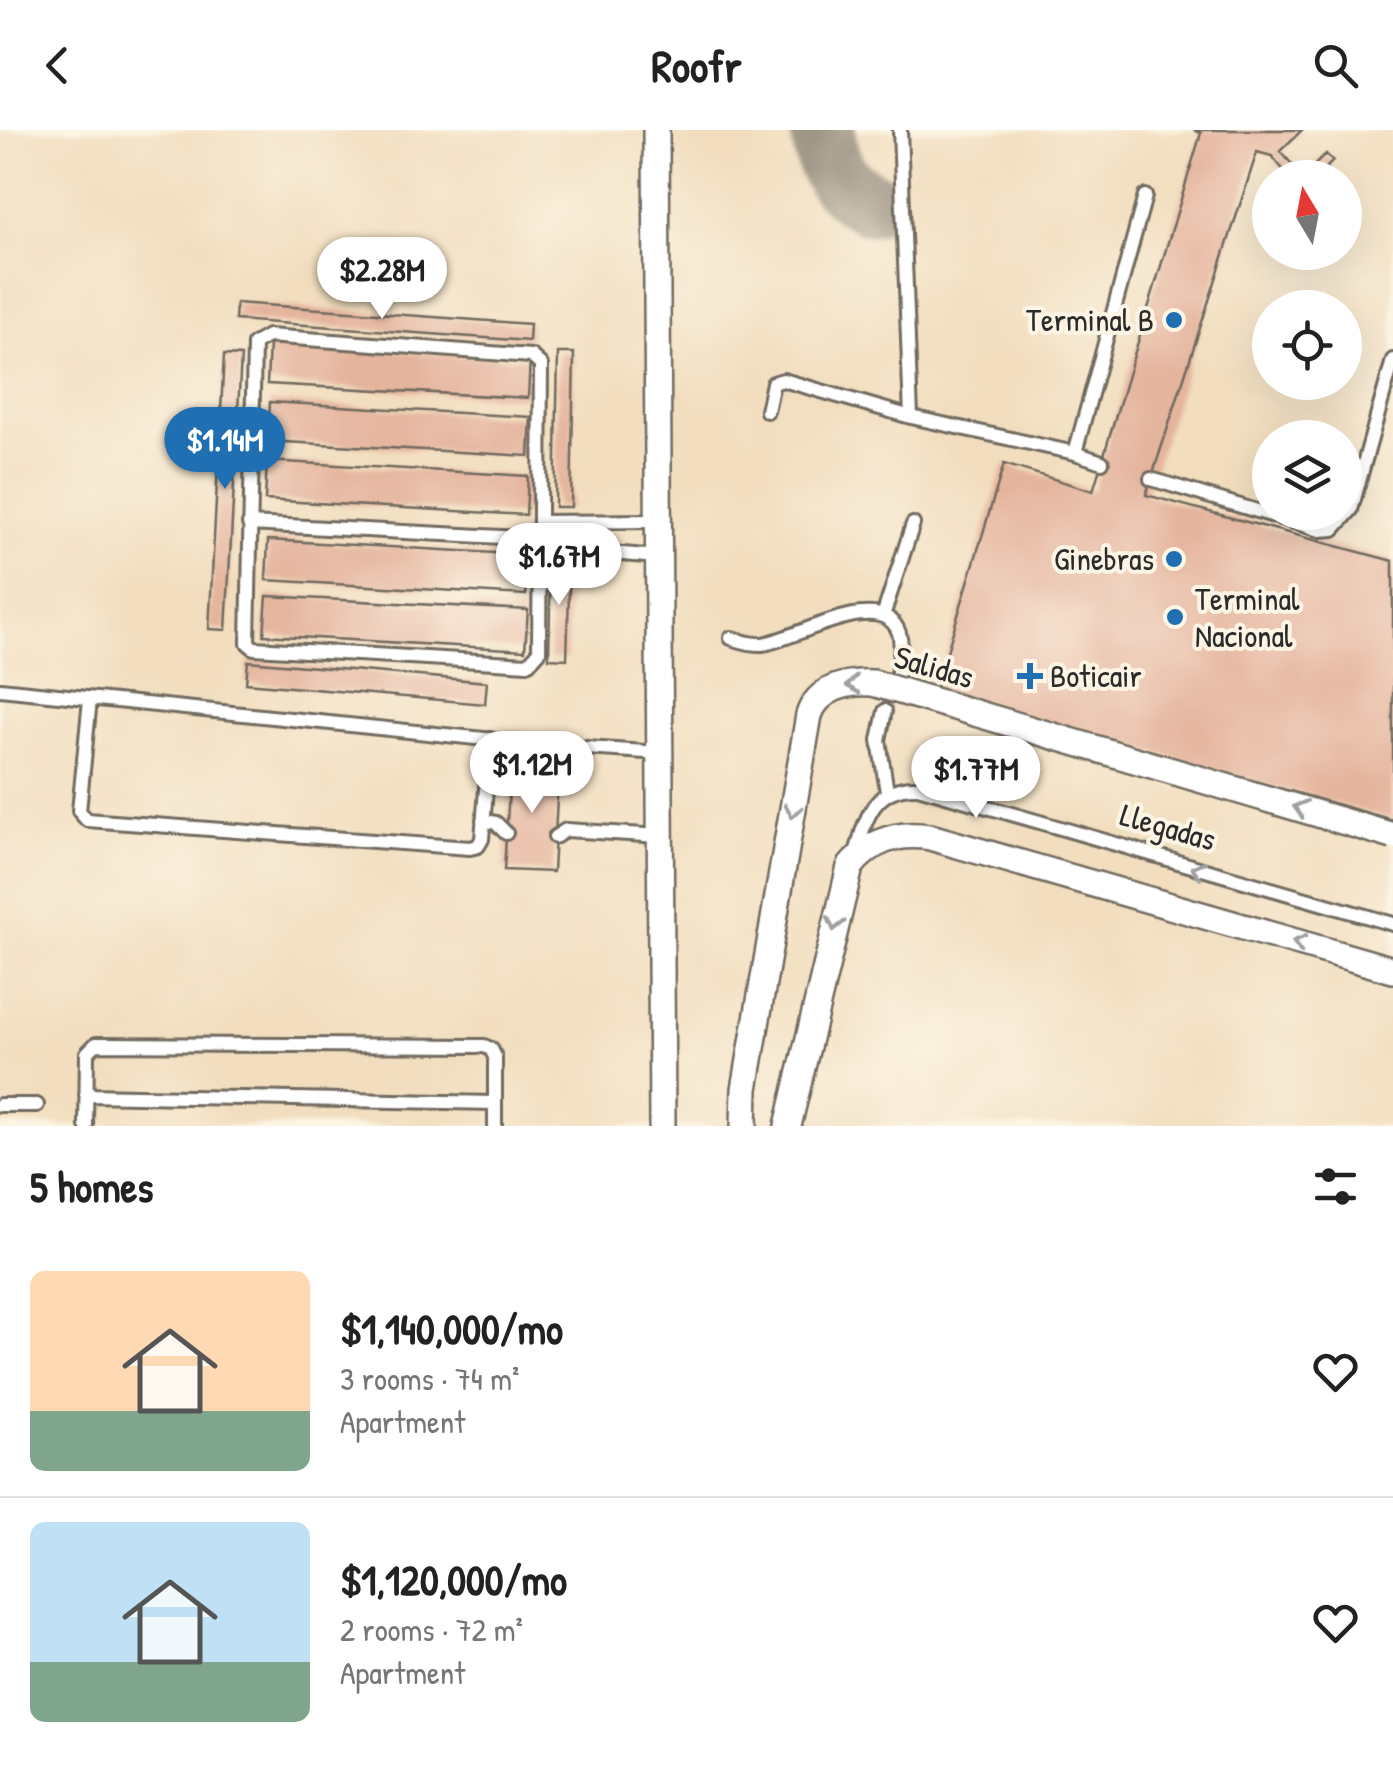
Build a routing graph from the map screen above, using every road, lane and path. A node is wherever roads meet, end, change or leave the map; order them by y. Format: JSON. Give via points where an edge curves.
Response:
{"nodes":[{"id":1,"x":656,"y":130,"type":"edge"},
{"id":2,"x":900,"y":130,"type":"edge"},
{"id":3,"x":1145,"y":196,"type":"dead end"},
{"id":4,"x":1393,"y":360,"type":"edge"},
{"id":5,"x":767,"y":411,"type":"dead end"},
{"id":6,"x":911,"y":418,"type":"junction"},
{"id":7,"x":1075,"y":452,"type":"junction"},
{"id":8,"x":1102,"y":462,"type":"dead end"},
{"id":9,"x":1151,"y":478,"type":"dead end"},
{"id":10,"x":658,"y":521,"type":"junction"},
{"id":11,"x":540,"y":522,"type":"junction"},
{"id":12,"x":249,"y":524,"type":"junction"},
{"id":13,"x":913,"y":524,"type":"dead end"},
{"id":14,"x":540,"y":543,"type":"junction"},
{"id":15,"x":658,"y":557,"type":"junction"},
{"id":16,"x":882,"y":616,"type":"junction"},
{"id":17,"x":731,"y":638,"type":"dead end"},
{"id":18,"x":898,"y":672,"type":"dead end"},
{"id":19,"x":0,"y":689,"type":"edge"},
{"id":20,"x":90,"y":698,"type":"junction"},
{"id":21,"x":885,"y":710,"type":"dead end"},
{"id":22,"x":490,"y":739,"type":"junction"},
{"id":23,"x":660,"y":753,"type":"junction"},
{"id":24,"x":887,"y":792,"type":"junction"},
{"id":25,"x":559,"y":830,"type":"dead end"},
{"id":26,"x":660,"y":836,"type":"junction"},
{"id":27,"x":1393,"y":836,"type":"edge"},
{"id":28,"x":853,"y":863,"type":"junction"},
{"id":29,"x":1393,"y":924,"type":"edge"},
{"id":30,"x":1393,"y":970,"type":"edge"},
{"id":31,"x":86,"y":1096,"type":"junction"},
{"id":32,"x":495,"y":1102,"type":"junction"},
{"id":33,"x":0,"y":1105,"type":"edge"},
{"id":34,"x":37,"y":1106,"type":"dead end"},
{"id":35,"x":86,"y":1126,"type":"edge"},
{"id":36,"x":495,"y":1126,"type":"edge"},
{"id":37,"x":662,"y":1126,"type":"edge"},
{"id":38,"x":744,"y":1126,"type":"edge"},
{"id":39,"x":788,"y":1126,"type":"edge"}],
"edges":[{"from":1,"to":10,"type":"street"},
{"from":2,"to":6,"type":"lane"},
{"from":3,"to":7,"type":"lane"},
{"from":4,"to":9,"type":"lane","via":[[1351,510],[1334,529]]},
{"from":5,"to":6,"type":"lane","via":[[773,383],[782,380]]},
{"from":6,"to":7,"type":"lane"},
{"from":7,"to":8,"type":"lane"},
{"from":10,"to":11,"type":"lane"},
{"from":10,"to":15,"type":"street"},
{"from":11,"to":12,"type":"lane","via":[[538,359],[268,336],[254,344]]},
{"from":11,"to":14,"type":"lane"},
{"from":12,"to":14,"type":"lane"},
{"from":12,"to":14,"type":"lane","via":[[246,635],[254,648],[528,664],[539,652]]},
{"from":13,"to":16,"type":"lane"},
{"from":14,"to":15,"type":"lane"},
{"from":15,"to":23,"type":"street"},
{"from":16,"to":17,"type":"lane","via":[[852,615],[758,644]]},
{"from":16,"to":18,"type":"lane","via":[[899,633]]},
{"from":19,"to":20,"type":"lane"},
{"from":20,"to":22,"type":"lane"},
{"from":20,"to":22,"type":"lane","via":[[79,811],[87,820],[470,848],[498,823]]},
{"from":21,"to":24,"type":"lane","via":[[879,740]]},
{"from":22,"to":23,"type":"lane"},
{"from":23,"to":26,"type":"street"},
{"from":24,"to":28,"type":"lane","via":[[866,816]]},
{"from":29,"to":24,"type":"lane","name":"Llegadas","one_way":true,"via":[[918,787]]},
{"from":25,"to":26,"type":"lane"},
{"from":26,"to":37,"type":"street"},
{"from":27,"to":38,"type":"street","name":"Salidas","one_way":true,"bridge":true,"via":[[873,683],[826,693],[809,715]]},
{"from":30,"to":28,"type":"street","one_way":true,"via":[[930,836],[894,836]]},
{"from":28,"to":39,"type":"street","one_way":true},
{"from":31,"to":32,"type":"lane"},
{"from":31,"to":32,"type":"lane","via":[[87,1053],[96,1044],[484,1046],[495,1057]]},
{"from":31,"to":35,"type":"lane"},
{"from":32,"to":36,"type":"lane"},
{"from":33,"to":34,"type":"lane"}]}
